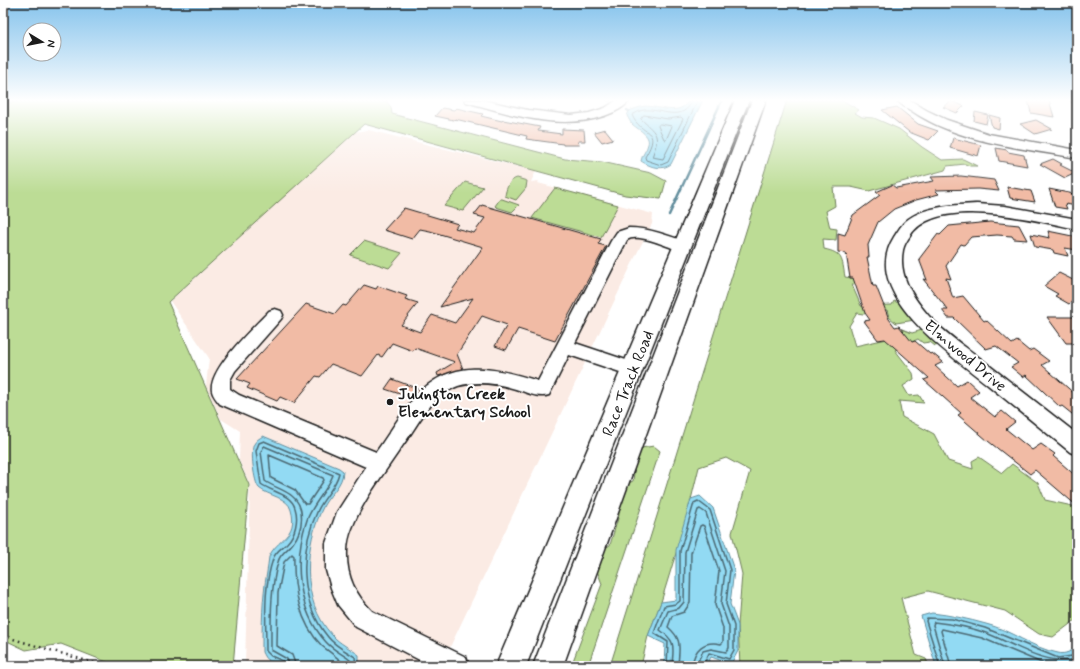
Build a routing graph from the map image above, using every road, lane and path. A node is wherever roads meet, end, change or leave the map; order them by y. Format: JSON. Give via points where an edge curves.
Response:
{"nodes":[{"id":1,"x":729,"y":131,"type":"edge"},
{"id":2,"x":747,"y":131,"type":"edge"},
{"id":3,"x":969,"y":131,"type":"edge"},
{"id":4,"x":1077,"y":154,"type":"edge"},
{"id":5,"x":1077,"y":224,"type":"edge"},
{"id":6,"x":682,"y":246,"type":"junction"},
{"id":7,"x":697,"y":265,"type":"junction"},
{"id":8,"x":275,"y":315,"type":"dead end"},
{"id":9,"x":565,"y":346,"type":"junction"},
{"id":10,"x":644,"y":373,"type":"junction"},
{"id":11,"x":607,"y":431,"type":"junction"},
{"id":12,"x":632,"y":442,"type":"junction"},
{"id":13,"x":1077,"y":446,"type":"edge"},
{"id":14,"x":380,"y":463,"type":"junction"},
{"id":15,"x":3,"y":636,"type":"edge"},
{"id":16,"x":104,"y":666,"type":"edge"},
{"id":17,"x":457,"y":666,"type":"edge"},
{"id":18,"x":511,"y":666,"type":"edge"},
{"id":19,"x":548,"y":666,"type":"edge"}],
"edges":[{"from":1,"to":6,"type":"main road","name":"Race Track Road"},
{"from":2,"to":7,"type":"main road","name":"Race Track Road"},
{"from":3,"to":4,"type":"street"},
{"from":5,"to":13,"type":"street","name":"Elmwood Drive","via":[[993,209],[966,208],[942,211],[919,219],[903,232],[894,250],[893,261],[895,274],[904,294],[930,328]]},
{"from":6,"to":7,"type":"main road","via":[[691,254]]},
{"from":6,"to":9,"type":"street","via":[[638,234],[623,235]]},
{"from":6,"to":10,"type":"main road","name":"Race Track Road"},
{"from":7,"to":10,"type":"main road","name":"Race Track Road"},
{"from":8,"to":14,"type":"street","via":[[229,366],[221,379],[221,391],[232,401]]},
{"from":9,"to":10,"type":"street"},
{"from":9,"to":14,"type":"street","via":[[542,390],[486,375],[466,376],[442,386],[421,404]]},
{"from":10,"to":11,"type":"main road","name":"Race Track Road"},
{"from":10,"to":12,"type":"main road","name":"Race Track Road"},
{"from":11,"to":12,"type":"main road"},
{"from":11,"to":18,"type":"main road","name":"Race Track Road"},
{"from":12,"to":19,"type":"main road","name":"Race Track Road"},
{"from":14,"to":17,"type":"street","via":[[345,519],[341,530],[336,550],[341,585],[354,610],[364,619]]},
{"from":15,"to":16,"type":"path"}]}
